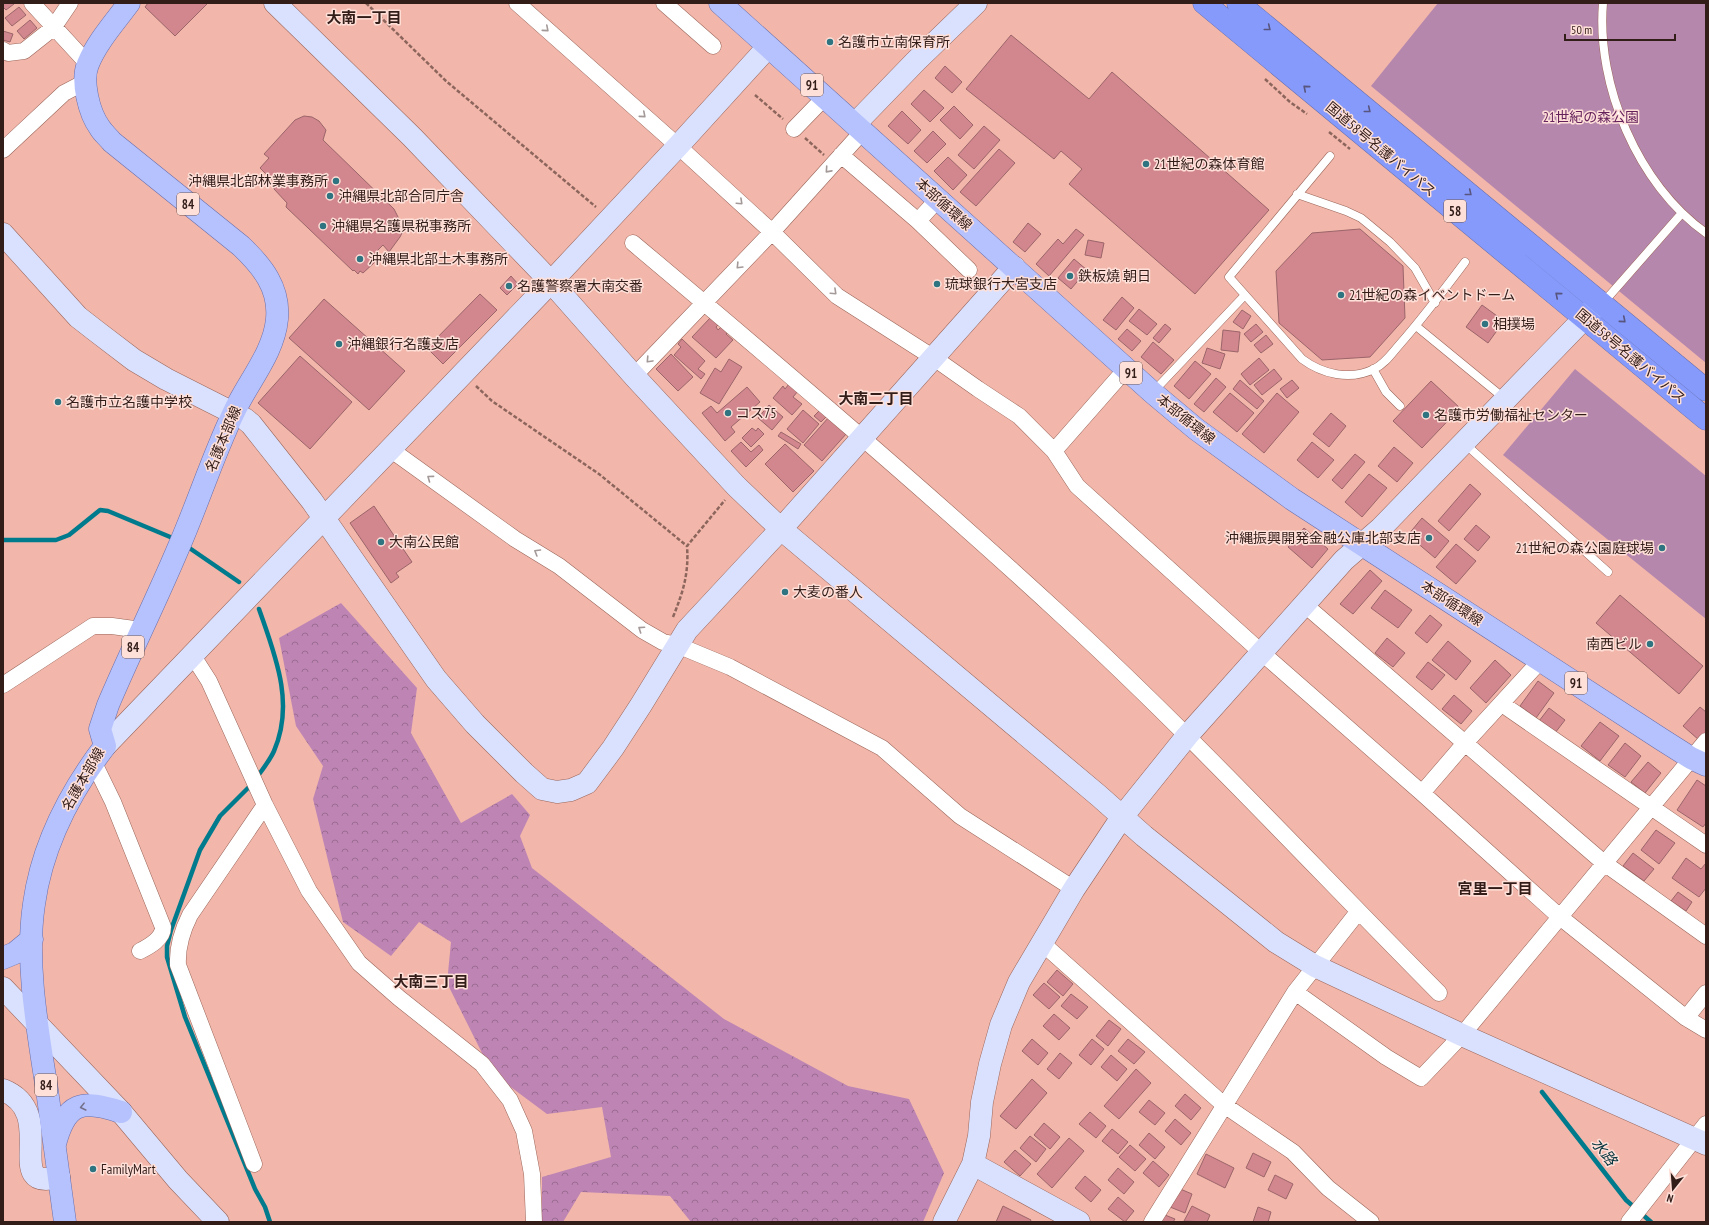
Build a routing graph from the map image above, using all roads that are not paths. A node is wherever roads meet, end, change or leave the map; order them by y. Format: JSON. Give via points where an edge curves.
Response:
{"nodes":[{"id":1,"x":32,"y":3,"type":"edge"},
{"id":2,"x":70,"y":3,"type":"edge"},
{"id":3,"x":129,"y":3,"type":"edge"},
{"id":4,"x":275,"y":3,"type":"edge"},
{"id":5,"x":517,"y":3,"type":"edge"},
{"id":6,"x":664,"y":3,"type":"edge"},
{"id":7,"x":720,"y":3,"type":"edge"},
{"id":8,"x":976,"y":3,"type":"edge"},
{"id":9,"x":1204,"y":3,"type":"edge"},
{"id":10,"x":1238,"y":3,"type":"edge"},
{"id":11,"x":1603,"y":3,"type":"edge"},
{"id":12,"x":53,"y":28,"type":"junction"},
{"id":13,"x":713,"y":46,"type":"dead end"},
{"id":14,"x":768,"y":47,"type":"junction"},
{"id":15,"x":3,"y":50,"type":"edge"},
{"id":16,"x":86,"y":73,"type":"junction"},
{"id":17,"x":825,"y":96,"type":"junction"},
{"id":18,"x":859,"y":128,"type":"junction"},
{"id":19,"x":794,"y":129,"type":"dead end"},
{"id":20,"x":678,"y":146,"type":"junction"},
{"id":21,"x":3,"y":150,"type":"edge"},
{"id":22,"x":841,"y":155,"type":"junction"},
{"id":23,"x":1330,"y":156,"type":"dead end"},
{"id":24,"x":1297,"y":194,"type":"junction"},
{"id":25,"x":938,"y":199,"type":"junction"},
{"id":26,"x":1682,"y":213,"type":"junction"},
{"id":27,"x":918,"y":221,"type":"junction"},
{"id":28,"x":772,"y":232,"type":"junction"},
{"id":29,"x":1706,"y":233,"type":"edge"},
{"id":30,"x":3,"y":234,"type":"edge"},
{"id":31,"x":634,"y":242,"type":"dead end"},
{"id":32,"x":1465,"y":262,"type":"dead end"},
{"id":33,"x":1014,"y":267,"type":"junction"},
{"id":34,"x":969,"y":270,"type":"dead end"},
{"id":35,"x":551,"y":282,"type":"junction"},
{"id":36,"x":1245,"y":295,"type":"junction"},
{"id":37,"x":704,"y":302,"type":"junction"},
{"id":38,"x":1600,"y":302,"type":"junction"},
{"id":39,"x":1435,"y":303,"type":"junction"},
{"id":40,"x":1585,"y":318,"type":"junction"},
{"id":41,"x":1416,"y":326,"type":"junction"},
{"id":42,"x":934,"y":358,"type":"junction"},
{"id":43,"x":1126,"y":369,"type":"junction"},
{"id":44,"x":1373,"y":369,"type":"junction"},
{"id":45,"x":634,"y":376,"type":"junction"},
{"id":46,"x":1706,"y":390,"type":"edge"},
{"id":47,"x":1153,"y":393,"type":"junction"},
{"id":48,"x":1505,"y":399,"type":"junction"},
{"id":49,"x":1400,"y":406,"type":"dead end"},
{"id":50,"x":233,"y":413,"type":"junction"},
{"id":51,"x":1706,"y":419,"type":"edge"},
{"id":52,"x":862,"y":438,"type":"junction"},
{"id":53,"x":1463,"y":443,"type":"junction"},
{"id":54,"x":390,"y":449,"type":"junction"},
{"id":55,"x":1054,"y":451,"type":"junction"},
{"id":56,"x":324,"y":519,"type":"junction"},
{"id":57,"x":781,"y":529,"type":"junction"},
{"id":58,"x":1363,"y":544,"type":"junction"},
{"id":59,"x":1608,"y":572,"type":"dead end"},
{"id":60,"x":1305,"y":605,"type":"junction"},
{"id":61,"x":141,"y":630,"type":"junction"},
{"id":62,"x":670,"y":644,"type":"junction"},
{"id":63,"x":1261,"y":652,"type":"junction"},
{"id":64,"x":193,"y":656,"type":"junction"},
{"id":65,"x":1541,"y":660,"type":"junction"},
{"id":66,"x":3,"y":685,"type":"edge"},
{"id":67,"x":1502,"y":704,"type":"junction"},
{"id":68,"x":1187,"y":736,"type":"junction"},
{"id":69,"x":1706,"y":741,"type":"edge"},
{"id":70,"x":1465,"y":743,"type":"junction"},
{"id":71,"x":99,"y":753,"type":"junction"},
{"id":72,"x":1699,"y":761,"type":"edge"},
{"id":73,"x":1422,"y":793,"type":"junction"},
{"id":74,"x":265,"y":805,"type":"junction"},
{"id":75,"x":1651,"y":807,"type":"junction"},
{"id":76,"x":1122,"y":817,"type":"junction"},
{"id":77,"x":1706,"y":845,"type":"edge"},
{"id":78,"x":1604,"y":863,"type":"junction"},
{"id":79,"x":1074,"y":890,"type":"junction"},
{"id":80,"x":1358,"y":912,"type":"junction"},
{"id":81,"x":1560,"y":917,"type":"junction"},
{"id":82,"x":163,"y":931,"type":"junction"},
{"id":83,"x":1706,"y":936,"type":"edge"},
{"id":84,"x":32,"y":939,"type":"junction"},
{"id":85,"x":1042,"y":943,"type":"junction"},
{"id":86,"x":179,"y":945,"type":"junction"},
{"id":87,"x":140,"y":951,"type":"dead end"},
{"id":88,"x":3,"y":958,"type":"edge"},
{"id":89,"x":1315,"y":966,"type":"junction"},
{"id":90,"x":3,"y":988,"type":"edge"},
{"id":91,"x":1295,"y":992,"type":"junction"},
{"id":92,"x":1439,"y":993,"type":"dead end"},
{"id":93,"x":1706,"y":993,"type":"edge"},
{"id":94,"x":1686,"y":1018,"type":"junction"},
{"id":95,"x":37,"y":1025,"type":"junction"},
{"id":96,"x":1706,"y":1030,"type":"edge"},
{"id":97,"x":1462,"y":1035,"type":"junction"},
{"id":98,"x":3,"y":1090,"type":"edge"},
{"id":99,"x":1224,"y":1106,"type":"junction"},
{"id":100,"x":121,"y":1112,"type":"junction"},
{"id":101,"x":1702,"y":1136,"type":"edge"},
{"id":102,"x":55,"y":1146,"type":"junction"},
{"id":103,"x":254,"y":1164,"type":"dead end"},
{"id":104,"x":973,"y":1164,"type":"junction"},
{"id":105,"x":59,"y":1177,"type":"junction"},
{"id":106,"x":65,"y":1222,"type":"edge"},
{"id":107,"x":218,"y":1222,"type":"edge"},
{"id":108,"x":534,"y":1222,"type":"edge"},
{"id":109,"x":944,"y":1222,"type":"edge"},
{"id":110,"x":1079,"y":1222,"type":"edge"},
{"id":111,"x":1152,"y":1222,"type":"edge"},
{"id":112,"x":1370,"y":1222,"type":"edge"},
{"id":113,"x":1629,"y":1222,"type":"edge"}],
"edges":[{"from":1,"to":12,"type":"street"},
{"from":2,"to":12,"type":"street"},
{"from":3,"to":16,"type":"main road","via":[[99,44]]},
{"from":4,"to":35,"type":"street","via":[[412,137]]},
{"from":5,"to":20,"type":"street","one_way":true},
{"from":6,"to":13,"type":"street"},
{"from":7,"to":14,"type":"main road","name":"本部循環線","number":"91"},
{"from":8,"to":18,"type":"street","via":[[916,61]]},
{"from":40,"to":9,"type":"highway","name":"国道58号名護バイパス","number":"58","one_way":true},
{"from":10,"to":38,"type":"highway","name":"国道58号名護バイパス","number":"58","one_way":true},
{"from":11,"to":26,"type":"lane","via":[[1605,58],[1617,107],[1637,153],[1650,174]]},
{"from":12,"to":15,"type":"street","via":[[24,51],[8,53]]},
{"from":12,"to":16,"type":"street"},
{"from":14,"to":17,"type":"main road","name":"本部循環線","number":"91"},
{"from":14,"to":20,"type":"street"},
{"from":16,"to":21,"type":"street"},
{"from":16,"to":50,"type":"main road","name":"名護本部線","number":"84","via":[[88,96],[95,119],[112,142],[241,246],[259,263],[272,285],[277,310],[275,332],[271,345]]},
{"from":17,"to":18,"type":"main road","name":"本部循環線","number":"91"},
{"from":17,"to":19,"type":"street"},
{"from":18,"to":22,"type":"street"},
{"from":18,"to":25,"type":"main road","name":"本部循環線","number":"91"},
{"from":20,"to":28,"type":"street","one_way":true},
{"from":20,"to":35,"type":"street"},
{"from":22,"to":27,"type":"street"},
{"from":22,"to":28,"type":"street","one_way":true},
{"from":23,"to":24,"type":"lane"},
{"from":24,"to":36,"type":"lane","via":[[1229,277]]},
{"from":24,"to":39,"type":"lane","via":[[1361,218],[1390,242],[1415,268]]},
{"from":25,"to":27,"type":"street"},
{"from":25,"to":33,"type":"main road","name":"本部循環線","number":"91"},
{"from":26,"to":29,"type":"lane"},
{"from":26,"to":38,"type":"lane","via":[[1610,295]]},
{"from":27,"to":34,"type":"street"},
{"from":28,"to":37,"type":"street","one_way":true},
{"from":28,"to":42,"type":"street","one_way":true,"via":[[838,296]]},
{"from":30,"to":50,"type":"street","via":[[78,317],[134,360]]},
{"from":31,"to":37,"type":"street"},
{"from":32,"to":39,"type":"lane"},
{"from":33,"to":42,"type":"street"},
{"from":33,"to":43,"type":"main road","name":"本部循環線","number":"91"},
{"from":35,"to":45,"type":"street"},
{"from":35,"to":54,"type":"street"},
{"from":36,"to":44,"type":"lane","via":[[1312,367],[1346,375],[1360,374]]},
{"from":36,"to":47,"type":"lane"},
{"from":37,"to":45,"type":"street","one_way":true},
{"from":37,"to":52,"type":"street"},
{"from":38,"to":40,"type":"street"},
{"from":38,"to":46,"type":"highway","name":"国道58号名護バイパス","number":"58","one_way":true},
{"from":39,"to":41,"type":"lane"},
{"from":40,"to":48,"type":"street"},
{"from":40,"to":51,"type":"highway","name":"国道58号名護バイパス","number":"58"},
{"from":41,"to":44,"type":"lane","via":[[1383,363]]},
{"from":41,"to":48,"type":"lane"},
{"from":42,"to":52,"type":"street"},
{"from":42,"to":55,"type":"street","via":[[1019,416]]},
{"from":43,"to":47,"type":"main road","name":"本部循環線","number":"91"},
{"from":43,"to":55,"type":"street"},
{"from":44,"to":49,"type":"lane","via":[[1386,392]]},
{"from":45,"to":57,"type":"street","via":[[736,486]]},
{"from":47,"to":58,"type":"main road","name":"本部循環線","number":"91","via":[[1253,472]]},
{"from":48,"to":53,"type":"street"},
{"from":50,"to":56,"type":"street","via":[[251,424]]},
{"from":50,"to":61,"type":"main road","name":"名護本部線","number":"84","via":[[181,543]]},
{"from":52,"to":57,"type":"street"},
{"from":52,"to":68,"type":"street","via":[[1060,614]]},
{"from":53,"to":58,"type":"street"},
{"from":53,"to":59,"type":"lane"},
{"from":54,"to":56,"type":"street"},
{"from":62,"to":54,"type":"street","one_way":true,"via":[[642,630],[559,566],[515,539]]},
{"from":55,"to":63,"type":"street","via":[[1077,486]]},
{"from":56,"to":62,"type":"street","via":[[436,679],[475,724],[542,789],[557,792],[571,790],[587,782],[641,705]]},
{"from":56,"to":64,"type":"street"},
{"from":57,"to":62,"type":"street","via":[[687,630]]},
{"from":57,"to":76,"type":"street"},
{"from":58,"to":60,"type":"street","via":[[1344,560]]},
{"from":58,"to":65,"type":"main road","name":"本部循環線","number":"91"},
{"from":60,"to":63,"type":"street"},
{"from":60,"to":70,"type":"street"},
{"from":61,"to":66,"type":"street","via":[[93,626]]},
{"from":61,"to":71,"type":"main road","name":"名護本部線","number":"84","via":[[108,705],[100,729]]},
{"from":62,"to":79,"type":"street","via":[[730,667],[882,748],[960,816]]},
{"from":63,"to":68,"type":"street"},
{"from":63,"to":73,"type":"street"},
{"from":64,"to":71,"type":"street"},
{"from":64,"to":74,"type":"street","via":[[209,681]]},
{"from":65,"to":67,"type":"street"},
{"from":65,"to":72,"type":"main road","name":"本部循環線","number":"91"},
{"from":67,"to":70,"type":"street"},
{"from":67,"to":75,"type":"street"},
{"from":68,"to":76,"type":"street"},
{"from":68,"to":80,"type":"street"},
{"from":69,"to":72,"type":"street"},
{"from":70,"to":73,"type":"street"},
{"from":70,"to":78,"type":"street"},
{"from":71,"to":82,"type":"street","via":[[113,802]]},
{"from":71,"to":84,"type":"main road","name":"名護本部線","number":"84","via":[[63,812],[44,858],[33,905]]},
{"from":72,"to":75,"type":"street"},
{"from":73,"to":81,"type":"street"},
{"from":74,"to":86,"type":"street","via":[[190,915]]},
{"from":74,"to":108,"type":"street","via":[[309,891],[359,963],[482,1064],[510,1100],[524,1130],[532,1174]]},
{"from":75,"to":77,"type":"street"},
{"from":75,"to":78,"type":"street"},
{"from":76,"to":79,"type":"street"},
{"from":76,"to":89,"type":"street","via":[[1276,942]]},
{"from":78,"to":81,"type":"street"},
{"from":78,"to":83,"type":"street"},
{"from":79,"to":85,"type":"street"},
{"from":80,"to":89,"type":"street"},
{"from":80,"to":92,"type":"street"},
{"from":81,"to":94,"type":"street"},
{"from":81,"to":97,"type":"street"},
{"from":82,"to":86,"type":"street"},
{"from":82,"to":87,"type":"street","via":[[152,945]]},
{"from":84,"to":88,"type":"main road","via":[[15,953]]},
{"from":84,"to":95,"type":"main road","number":"84"},
{"from":85,"to":99,"type":"street"},
{"from":85,"to":104,"type":"street","via":[[1019,982],[1001,1025],[982,1102]]},
{"from":86,"to":103,"type":"street","via":[[178,965]]},
{"from":89,"to":91,"type":"street"},
{"from":89,"to":97,"type":"street"},
{"from":90,"to":95,"type":"street"},
{"from":91,"to":97,"type":"street","via":[[1386,1057],[1421,1078]]},
{"from":91,"to":99,"type":"street"},
{"from":93,"to":94,"type":"street"},
{"from":94,"to":96,"type":"street"},
{"from":95,"to":100,"type":"street"},
{"from":95,"to":102,"type":"main road","number":"84"},
{"from":97,"to":101,"type":"street"},
{"from":98,"to":105,"type":"street","via":[[18,1100],[25,1112],[25,1127],[19,1156],[21,1172],[32,1179]]},
{"from":99,"to":111,"type":"street"},
{"from":99,"to":112,"type":"street","via":[[1293,1152],[1328,1188]]},
{"from":100,"to":102,"type":"main road","one_way":true,"via":[[95,1105],[81,1106],[70,1112],[60,1126]]},
{"from":100,"to":107,"type":"street","via":[[178,1180]]},
{"from":101,"to":113,"type":"street"},
{"from":102,"to":105,"type":"main road","number":"84"},
{"from":104,"to":109,"type":"street"},
{"from":104,"to":110,"type":"street"},
{"from":105,"to":106,"type":"main road","number":"84"}]}
